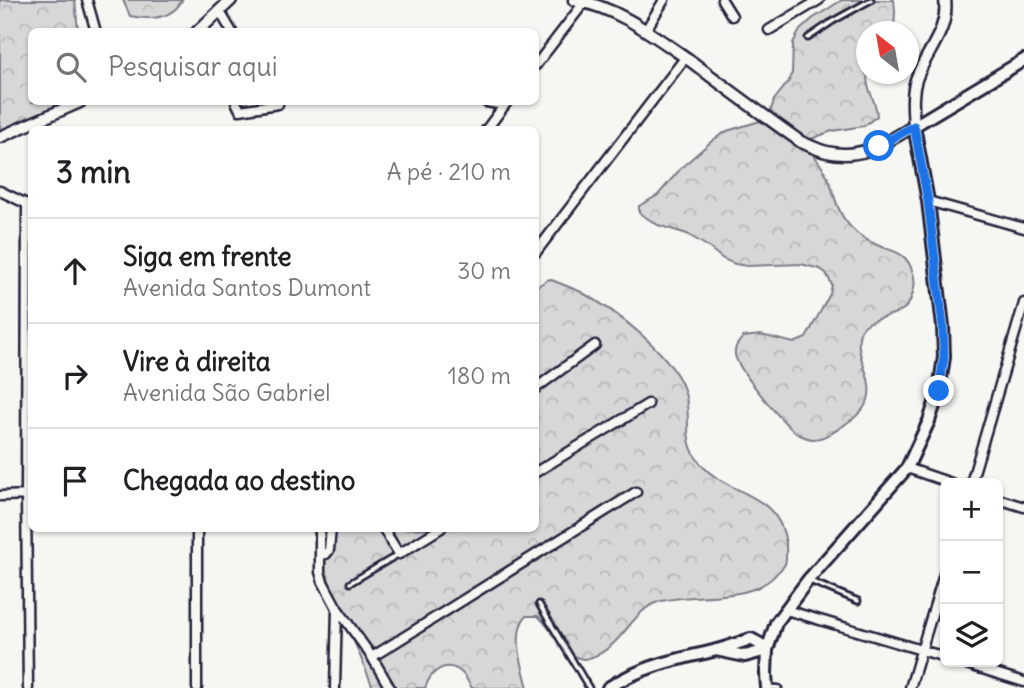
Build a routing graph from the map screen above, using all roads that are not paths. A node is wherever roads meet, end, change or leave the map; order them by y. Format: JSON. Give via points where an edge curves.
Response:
{"nodes":[{"id":1,"x":87,"y":0,"type":"edge"},
{"id":2,"x":231,"y":0,"type":"edge"},
{"id":3,"x":574,"y":0,"type":"edge"},
{"id":4,"x":664,"y":0,"type":"edge"},
{"id":5,"x":722,"y":0,"type":"edge"},
{"id":6,"x":819,"y":0,"type":"edge"},
{"id":7,"x":871,"y":0,"type":"edge"},
{"id":8,"x":945,"y":0,"type":"edge"},
{"id":9,"x":586,"y":1,"type":"edge"},
{"id":10,"x":219,"y":10,"type":"junction"},
{"id":11,"x":732,"y":16,"type":"dead end"},
{"id":12,"x":95,"y":28,"type":"edge"},
{"id":13,"x":201,"y":28,"type":"edge"},
{"id":14,"x":230,"y":28,"type":"edge"},
{"id":15,"x":646,"y":30,"type":"junction"},
{"id":16,"x":769,"y":30,"type":"dead end"},
{"id":17,"x":808,"y":38,"type":"dead end"},
{"id":18,"x":685,"y":58,"type":"junction"},
{"id":19,"x":1024,"y":60,"type":"edge"},
{"id":20,"x":539,"y":61,"type":"edge"},
{"id":21,"x":73,"y":105,"type":"edge"},
{"id":22,"x":238,"y":105,"type":"edge"},
{"id":23,"x":272,"y":105,"type":"edge"},
{"id":24,"x":505,"y":105,"type":"edge"},
{"id":25,"x":489,"y":126,"type":"edge"},
{"id":26,"x":914,"y":126,"type":"junction"},
{"id":27,"x":0,"y":137,"type":"edge"},
{"id":28,"x":0,"y":191,"type":"edge"},
{"id":29,"x":928,"y":201,"type":"junction"},
{"id":30,"x":28,"y":205,"type":"edge"},
{"id":31,"x":1024,"y":228,"type":"edge"},
{"id":32,"x":539,"y":248,"type":"edge"},
{"id":33,"x":1024,"y":303,"type":"edge"},
{"id":34,"x":595,"y":345,"type":"dead end"},
{"id":35,"x":539,"y":386,"type":"edge"},
{"id":36,"x":648,"y":404,"type":"dead end"},
{"id":37,"x":906,"y":468,"type":"junction"},
{"id":38,"x":539,"y":470,"type":"edge"},
{"id":39,"x":972,"y":478,"type":"edge"},
{"id":40,"x":940,"y":480,"type":"edge"},
{"id":41,"x":636,"y":492,"type":"dead end"},
{"id":42,"x":28,"y":495,"type":"edge"},
{"id":43,"x":0,"y":496,"type":"edge"},
{"id":44,"x":1003,"y":501,"type":"edge"},
{"id":45,"x":1024,"y":507,"type":"edge"},
{"id":46,"x":29,"y":532,"type":"edge"},
{"id":47,"x":197,"y":532,"type":"edge"},
{"id":48,"x":320,"y":532,"type":"edge"},
{"id":49,"x":330,"y":532,"type":"edge"},
{"id":50,"x":385,"y":532,"type":"edge"},
{"id":51,"x":435,"y":532,"type":"edge"},
{"id":52,"x":399,"y":554,"type":"junction"},
{"id":53,"x":321,"y":555,"type":"junction"},
{"id":54,"x":808,"y":580,"type":"junction"},
{"id":55,"x":350,"y":583,"type":"dead end"},
{"id":56,"x":940,"y":588,"type":"edge"},
{"id":57,"x":858,"y":601,"type":"dead end"},
{"id":58,"x":539,"y":604,"type":"dead end"},
{"id":59,"x":337,"y":608,"type":"junction"},
{"id":60,"x":786,"y":610,"type":"junction"},
{"id":61,"x":776,"y":623,"type":"junction"},
{"id":62,"x":751,"y":639,"type":"junction"},
{"id":63,"x":716,"y":650,"type":"junction"},
{"id":64,"x":767,"y":650,"type":"junction"},
{"id":65,"x":922,"y":650,"type":"junction"},
{"id":66,"x":940,"y":655,"type":"edge"},
{"id":67,"x":745,"y":656,"type":"junction"},
{"id":68,"x":372,"y":657,"type":"junction"},
{"id":69,"x":976,"y":667,"type":"edge"},
{"id":70,"x":766,"y":674,"type":"junction"},
{"id":71,"x":1024,"y":682,"type":"edge"},
{"id":72,"x":28,"y":688,"type":"edge"},
{"id":73,"x":197,"y":688,"type":"edge"},
{"id":74,"x":335,"y":688,"type":"edge"},
{"id":75,"x":390,"y":688,"type":"edge"},
{"id":76,"x":589,"y":688,"type":"edge"},
{"id":77,"x":608,"y":688,"type":"edge"},
{"id":78,"x":767,"y":688,"type":"edge"},
{"id":79,"x":779,"y":688,"type":"edge"},
{"id":80,"x":910,"y":688,"type":"edge"}],
"edges":[{"from":1,"to":12,"type":"street"},
{"from":2,"to":10,"type":"street"},
{"from":3,"to":9,"type":"street"},
{"from":4,"to":15,"type":"street"},
{"from":5,"to":11,"type":"street"},
{"from":6,"to":16,"type":"street"},
{"from":7,"to":17,"type":"lane"},
{"from":8,"to":26,"type":"street","via":[[944,24],[916,78]]},
{"from":9,"to":15,"type":"street"},
{"from":9,"to":20,"type":"street"},
{"from":10,"to":13,"type":"street"},
{"from":10,"to":14,"type":"street"},
{"from":15,"to":18,"type":"street"},
{"from":18,"to":26,"type":"street","via":[[801,142],[824,152],[860,153]]},
{"from":18,"to":32,"type":"street"},
{"from":19,"to":26,"type":"main road"},
{"from":21,"to":27,"type":"street"},
{"from":22,"to":23,"type":"street","via":[[240,110]]},
{"from":24,"to":25,"type":"street"},
{"from":26,"to":29,"type":"main road"},
{"from":28,"to":30,"type":"street"},
{"from":29,"to":31,"type":"street"},
{"from":29,"to":37,"type":"main road","via":[[944,357],[929,421]]},
{"from":33,"to":39,"type":"street"},
{"from":34,"to":35,"type":"street"},
{"from":36,"to":38,"type":"street"},
{"from":37,"to":40,"type":"street"},
{"from":37,"to":54,"type":"main road"},
{"from":41,"to":68,"type":"street"},
{"from":42,"to":43,"type":"street"},
{"from":44,"to":45,"type":"street"},
{"from":46,"to":72,"type":"street"},
{"from":47,"to":73,"type":"street"},
{"from":48,"to":53,"type":"street"},
{"from":49,"to":53,"type":"street","via":[[328,550]]},
{"from":50,"to":52,"type":"street"},
{"from":51,"to":52,"type":"street"},
{"from":52,"to":55,"type":"lane"},
{"from":53,"to":59,"type":"street","via":[[323,582]]},
{"from":54,"to":57,"type":"lane"},
{"from":54,"to":60,"type":"main road"},
{"from":56,"to":65,"type":"street"},
{"from":58,"to":76,"type":"lane"},
{"from":59,"to":68,"type":"street"},
{"from":59,"to":74,"type":"street"},
{"from":60,"to":61,"type":"main road"},
{"from":60,"to":65,"type":"street"},
{"from":61,"to":62,"type":"main road"},
{"from":61,"to":64,"type":"main road"},
{"from":62,"to":63,"type":"main road"},
{"from":62,"to":64,"type":"main road"},
{"from":63,"to":67,"type":"main road"},
{"from":63,"to":77,"type":"main road","via":[[649,667]]},
{"from":64,"to":67,"type":"main road"},
{"from":64,"to":70,"type":"main road"},
{"from":65,"to":66,"type":"street"},
{"from":65,"to":80,"type":"street"},
{"from":67,"to":70,"type":"main road"},
{"from":68,"to":75,"type":"street"},
{"from":69,"to":71,"type":"street"},
{"from":70,"to":78,"type":"main road"},
{"from":78,"to":79,"type":"lane"}]}
